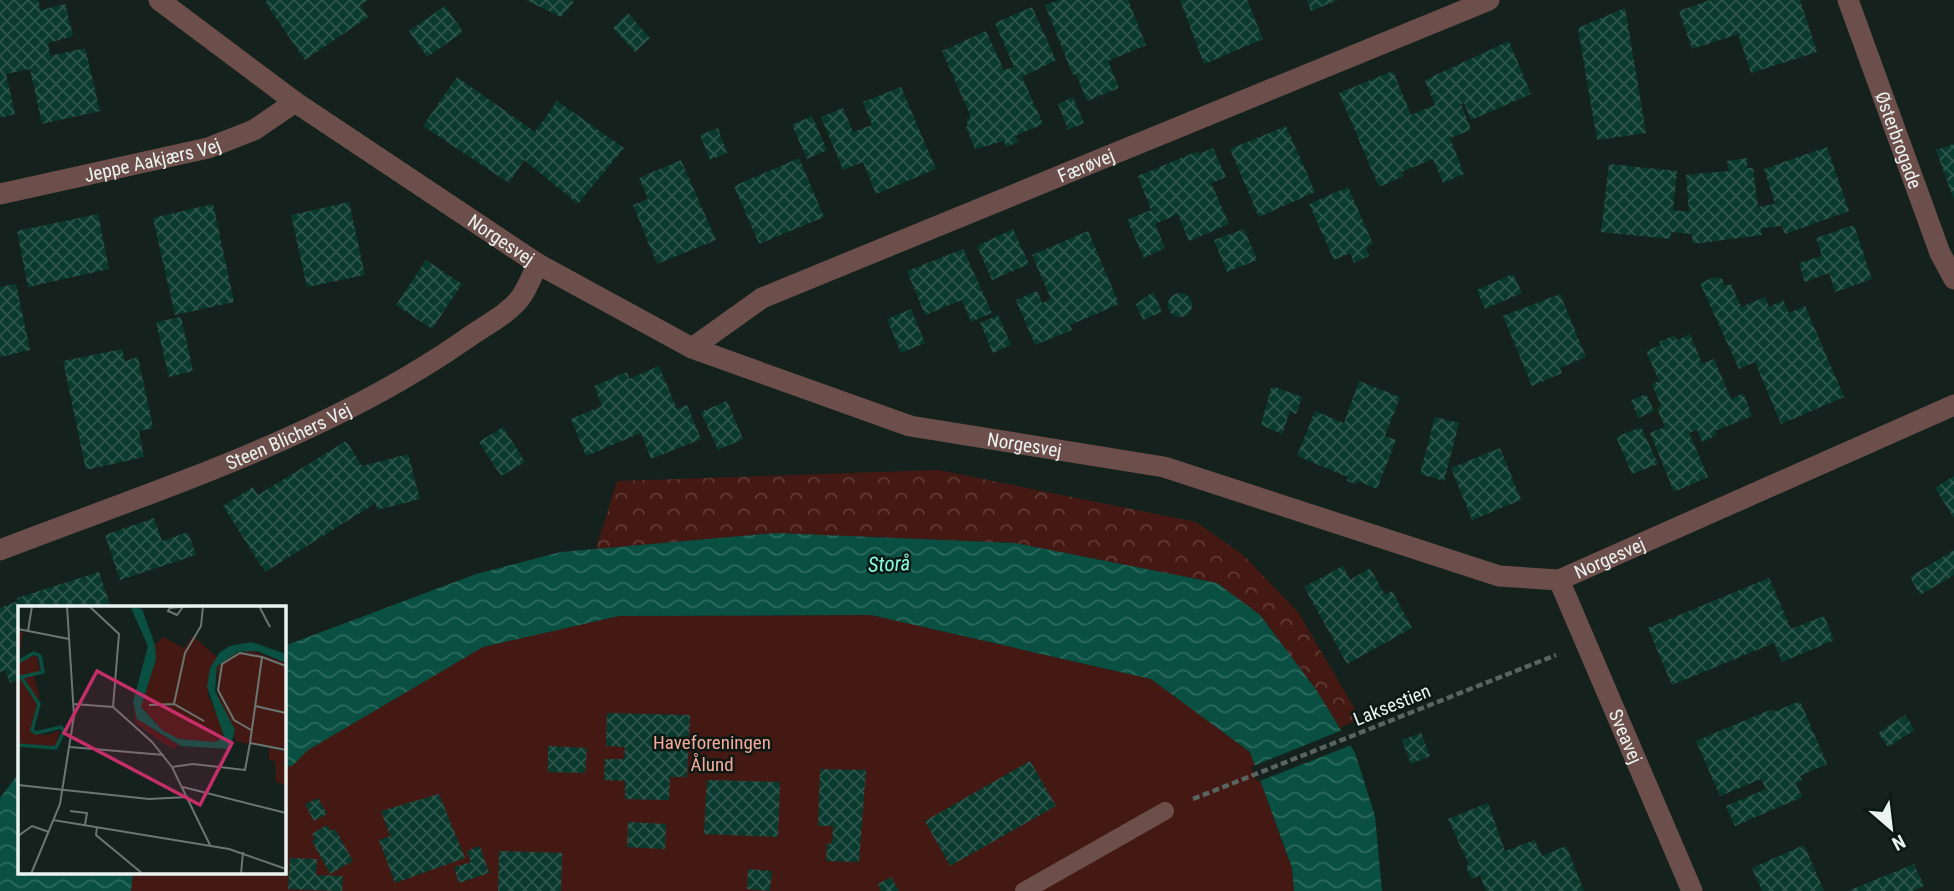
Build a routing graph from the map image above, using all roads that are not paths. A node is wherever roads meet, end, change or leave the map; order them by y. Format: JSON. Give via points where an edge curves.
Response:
{"nodes":[{"id":1,"x":159,"y":0,"type":"edge"},
{"id":2,"x":1489,"y":0,"type":"edge"},
{"id":3,"x":1848,"y":0,"type":"edge"},
{"id":4,"x":183,"y":7,"type":"edge"},
{"id":5,"x":295,"y":102,"type":"junction"},
{"id":6,"x":0,"y":194,"type":"edge"},
{"id":7,"x":538,"y":264,"type":"junction"},
{"id":8,"x":1954,"y":279,"type":"edge"},
{"id":9,"x":692,"y":348,"type":"junction"},
{"id":10,"x":1954,"y":405,"type":"edge"},
{"id":11,"x":0,"y":550,"type":"edge"},
{"id":12,"x":1559,"y":580,"type":"junction"},
{"id":13,"x":1165,"y":811,"type":"dead end"},
{"id":14,"x":1024,"y":891,"type":"edge"},
{"id":15,"x":1692,"y":891,"type":"edge"}],
"edges":[{"from":1,"to":4,"type":"street","name":"Norgesvej"},
{"from":2,"to":9,"type":"street","name":"Færøvej","via":[[762,298]]},
{"from":3,"to":8,"type":"street","name":"Østerbrogade","via":[[1940,253]]},
{"from":4,"to":5,"type":"street","name":"Norgesvej"},
{"from":5,"to":6,"type":"street","name":"Jeppe Aakjærs Vej","via":[[254,131],[208,148]]},
{"from":5,"to":7,"type":"street","name":"Norgesvej"},
{"from":7,"to":9,"type":"street","name":"Norgesvej"},
{"from":7,"to":11,"type":"street","name":"Steen Blichers Vej","via":[[520,299],[398,383],[197,474]]},
{"from":9,"to":12,"type":"street","name":"Norgesvej","via":[[910,426],[1164,467],[1499,576]]},
{"from":10,"to":12,"type":"street","name":"Norgesvej"},
{"from":12,"to":15,"type":"street","name":"Sveavej"},
{"from":13,"to":14,"type":"lane"}]}
